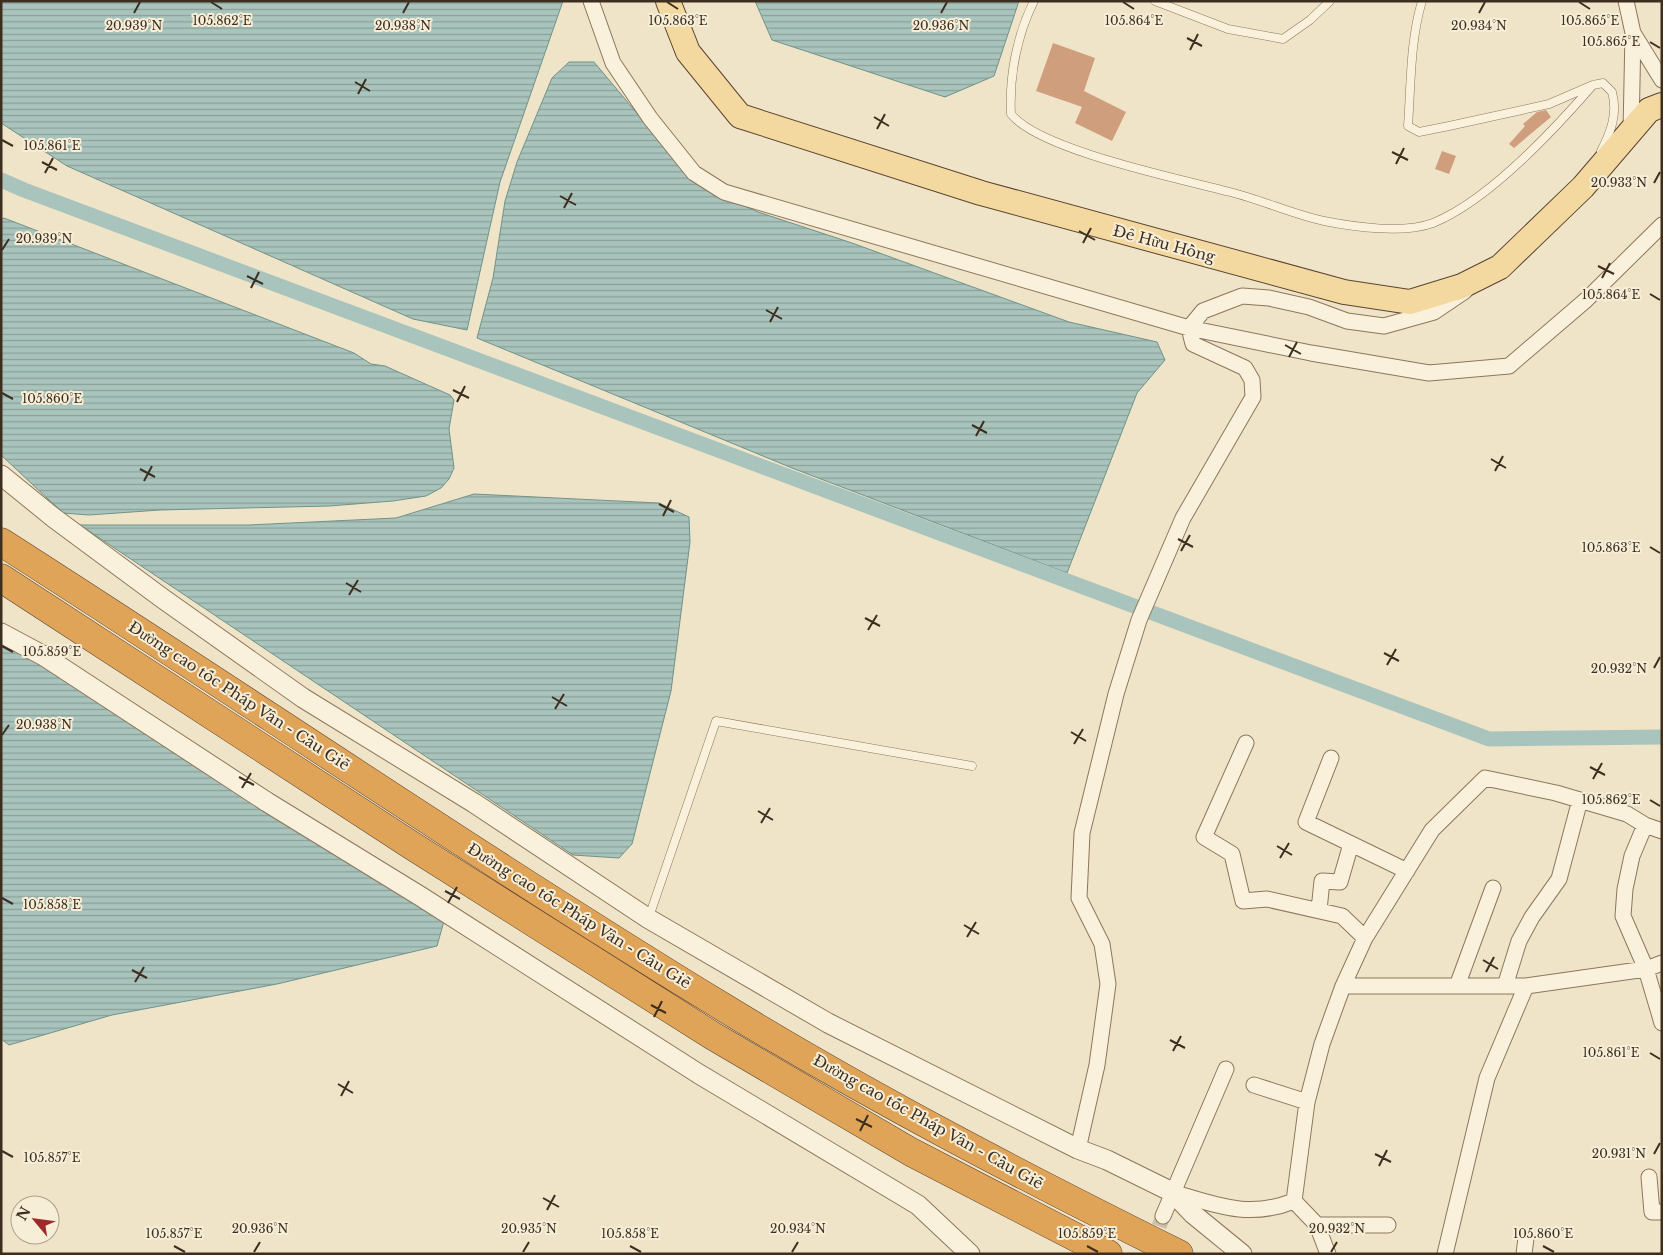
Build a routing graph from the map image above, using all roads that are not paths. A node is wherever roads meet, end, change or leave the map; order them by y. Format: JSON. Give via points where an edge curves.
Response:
{"nodes":[{"id":1,"x":591,"y":1,"type":"edge"},
{"id":2,"x":668,"y":1,"type":"edge"},
{"id":3,"x":1034,"y":1,"type":"edge"},
{"id":4,"x":1155,"y":1,"type":"edge"},
{"id":5,"x":1330,"y":1,"type":"edge"},
{"id":6,"x":1422,"y":1,"type":"edge"},
{"id":7,"x":1626,"y":1,"type":"edge"},
{"id":8,"x":1633,"y":33,"type":"junction"},
{"id":9,"x":1662,"y":80,"type":"edge"},
{"id":10,"x":1593,"y":85,"type":"junction"},
{"id":11,"x":1662,"y":105,"type":"edge"},
{"id":12,"x":1631,"y":131,"type":"junction"},
{"id":13,"x":1583,"y":187,"type":"junction"},
{"id":14,"x":1662,"y":225,"type":"edge"},
{"id":15,"x":1471,"y":282,"type":"junction"},
{"id":16,"x":1189,"y":328,"type":"junction"},
{"id":17,"x":1,"y":475,"type":"edge"},
{"id":18,"x":1,"y":542,"type":"edge"},
{"id":19,"x":1,"y":578,"type":"edge"},
{"id":20,"x":1,"y":633,"type":"edge"},
{"id":21,"x":1246,"y":743,"type":"dead end"},
{"id":22,"x":1331,"y":758,"type":"dead end"},
{"id":23,"x":972,"y":766,"type":"dead end"},
{"id":24,"x":1580,"y":800,"type":"junction"},
{"id":25,"x":1645,"y":825,"type":"junction"},
{"id":26,"x":1662,"y":831,"type":"edge"},
{"id":27,"x":1352,"y":844,"type":"junction"},
{"id":28,"x":1407,"y":871,"type":"junction"},
{"id":29,"x":1493,"y":888,"type":"dead end"},
{"id":30,"x":1319,"y":910,"type":"junction"},
{"id":31,"x":649,"y":919,"type":"junction"},
{"id":32,"x":1365,"y":938,"type":"junction"},
{"id":33,"x":1662,"y":963,"type":"edge"},
{"id":34,"x":1646,"y":969,"type":"junction"},
{"id":35,"x":1343,"y":986,"type":"junction"},
{"id":36,"x":1457,"y":986,"type":"junction"},
{"id":37,"x":1505,"y":986,"type":"junction"},
{"id":38,"x":1526,"y":986,"type":"junction"},
{"id":39,"x":1662,"y":1024,"type":"edge"},
{"id":40,"x":1226,"y":1069,"type":"dead end"},
{"id":41,"x":1254,"y":1085,"type":"dead end"},
{"id":42,"x":1307,"y":1102,"type":"junction"},
{"id":43,"x":1078,"y":1149,"type":"junction"},
{"id":44,"x":1649,"y":1177,"type":"dead end"},
{"id":45,"x":1172,"y":1192,"type":"junction"},
{"id":46,"x":1294,"y":1201,"type":"junction"},
{"id":47,"x":1662,"y":1212,"type":"edge"},
{"id":48,"x":1163,"y":1216,"type":"tunnel mouth"},
{"id":49,"x":1317,"y":1225,"type":"junction"},
{"id":50,"x":1388,"y":1225,"type":"dead end"},
{"id":51,"x":1526,"y":1238,"type":"dead end"},
{"id":52,"x":970,"y":1254,"type":"edge"},
{"id":53,"x":1108,"y":1254,"type":"edge"},
{"id":54,"x":1179,"y":1254,"type":"edge"},
{"id":55,"x":1242,"y":1254,"type":"edge"},
{"id":56,"x":1328,"y":1254,"type":"edge"},
{"id":57,"x":1446,"y":1254,"type":"edge"},
{"id":58,"x":1524,"y":1254,"type":"edge"}],
"edges":[{"from":1,"to":16,"type":"street","via":[[613,63],[650,118],[694,173],[724,192]]},
{"from":2,"to":15,"type":"main road","name":"Đê Hữu Hồng","via":[[688,52],[740,116],[981,193],[1344,292],[1410,302]]},
{"from":3,"to":10,"type":"lane","via":[[1014,60],[1011,114],[1018,123],[1078,150],[1325,221],[1389,228],[1412,228],[1433,223],[1488,189]]},
{"from":4,"to":5,"type":"lane","via":[[1228,29],[1283,39]]},
{"from":6,"to":10,"type":"lane","via":[[1412,68],[1408,126],[1412,130],[1419,132],[1549,104]]},
{"from":7,"to":8,"type":"street"},
{"from":8,"to":9,"type":"street"},
{"from":8,"to":12,"type":"street"},
{"from":10,"to":13,"type":"lane","via":[[1610,87],[1614,112],[1611,130]]},
{"from":11,"to":12,"type":"main road","name":"Đê Hữu Hồng","via":[[1649,110]]},
{"from":12,"to":13,"type":"main road","name":"Đê Hữu Hồng"},
{"from":13,"to":15,"type":"main road","name":"Đê Hữu Hồng","via":[[1500,267]]},
{"from":14,"to":16,"type":"street","via":[[1586,300],[1509,366],[1430,373]]},
{"from":15,"to":16,"type":"street","via":[[1463,294],[1434,312],[1384,326],[1347,321],[1309,307],[1269,298],[1242,296],[1203,312]]},
{"from":16,"to":43,"type":"street","via":[[1193,344],[1245,368],[1252,380],[1254,397],[1183,518],[1139,620],[1116,694],[1082,833],[1079,898],[1102,944],[1108,984],[1097,1065]]},
{"from":17,"to":31,"type":"street","via":[[162,598],[303,698],[474,803]]},
{"from":18,"to":54,"type":"highway","name":"Đường cao tốc Pháp Vân - Cầu Giẽ","via":[[724,1008],[921,1121]]},
{"from":19,"to":53,"type":"highway","name":"Đường cao tốc Pháp Vân - Cầu Giẽ","via":[[444,867],[712,1036],[911,1152]]},
{"from":20,"to":52,"type":"street","via":[[44,656],[268,802],[699,1074],[909,1200]]},
{"from":21,"to":30,"type":"street","via":[[1204,837],[1232,854],[1243,900],[1267,899]]},
{"from":22,"to":27,"type":"street","via":[[1306,822]]},
{"from":23,"to":31,"type":"lane","via":[[716,721]]},
{"from":24,"to":25,"type":"street","via":[[1626,814]]},
{"from":24,"to":28,"type":"street","via":[[1485,778],[1432,830]]},
{"from":24,"to":37,"type":"street","via":[[1559,879],[1519,940]]},
{"from":25,"to":26,"type":"street"},
{"from":25,"to":34,"type":"street","via":[[1628,872],[1623,916]]},
{"from":27,"to":28,"type":"street"},
{"from":27,"to":30,"type":"street","via":[[1340,882],[1322,881]]},
{"from":28,"to":32,"type":"street"},
{"from":29,"to":36,"type":"street"},
{"from":30,"to":32,"type":"street","via":[[1342,916]]},
{"from":31,"to":43,"type":"street","via":[[828,1023]]},
{"from":32,"to":35,"type":"street"},
{"from":33,"to":34,"type":"street"},
{"from":34,"to":38,"type":"street"},
{"from":34,"to":39,"type":"street"},
{"from":35,"to":36,"type":"street"},
{"from":35,"to":42,"type":"street","via":[[1322,1044]]},
{"from":36,"to":37,"type":"street"},
{"from":37,"to":38,"type":"street"},
{"from":38,"to":57,"type":"street","via":[[1487,1078]]},
{"from":40,"to":45,"type":"street"},
{"from":41,"to":42,"type":"street"},
{"from":42,"to":46,"type":"street"},
{"from":43,"to":45,"type":"street"},
{"from":44,"to":47,"type":"street","via":[[1652,1212]]},
{"from":45,"to":46,"type":"street","via":[[1230,1209],[1249,1211],[1274,1209]]},
{"from":45,"to":48,"type":"street"},
{"from":45,"to":55,"type":"street","via":[[1193,1214]]},
{"from":46,"to":49,"type":"street"},
{"from":49,"to":50,"type":"street"},
{"from":49,"to":56,"type":"street"},
{"from":51,"to":58,"type":"street"}]}
